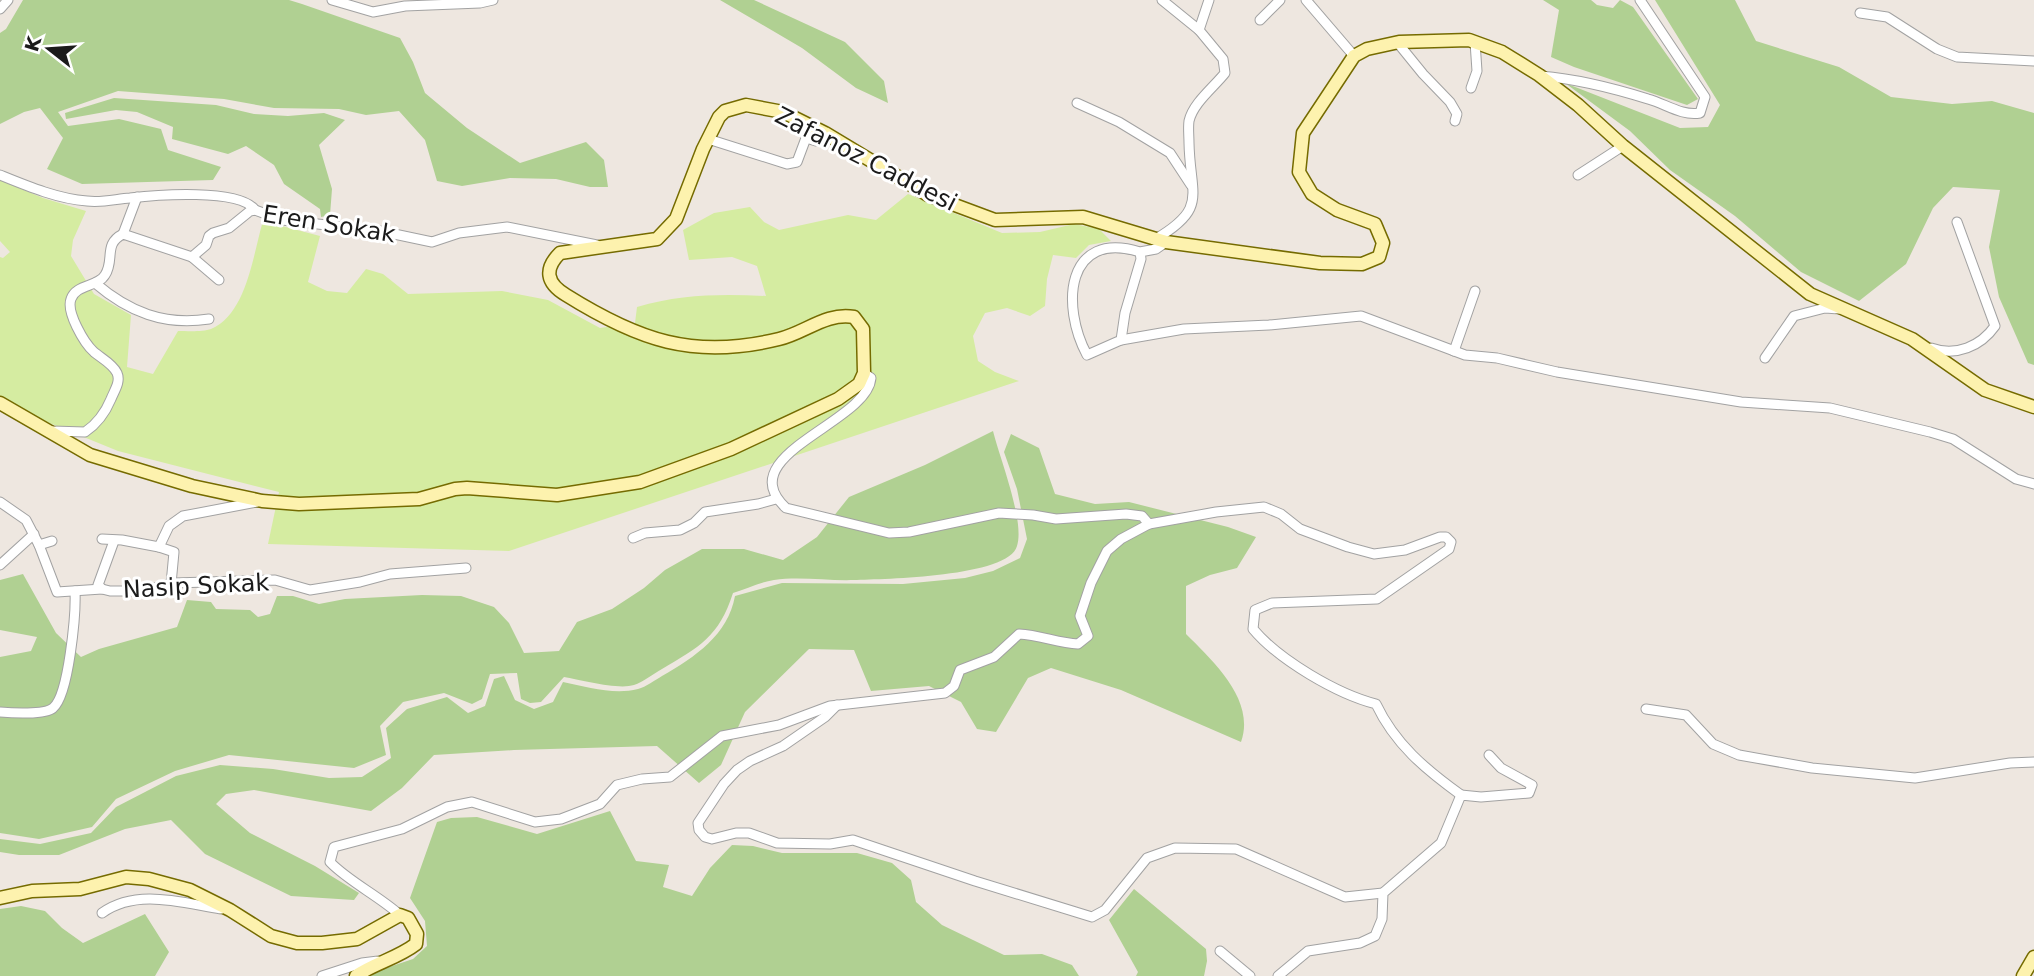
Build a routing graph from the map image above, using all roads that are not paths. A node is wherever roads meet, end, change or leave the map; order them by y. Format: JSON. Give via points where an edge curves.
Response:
{"nodes":[{"id":1,"x":8,"y":0,"type":"edge"},
{"id":2,"x":332,"y":0,"type":"edge"},
{"id":3,"x":493,"y":0,"type":"edge"},
{"id":4,"x":1162,"y":0,"type":"edge"},
{"id":5,"x":1209,"y":0,"type":"edge"},
{"id":6,"x":1280,"y":0,"type":"edge"},
{"id":7,"x":1306,"y":0,"type":"edge"},
{"id":8,"x":1640,"y":0,"type":"edge"},
{"id":9,"x":0,"y":9,"type":"edge"},
{"id":10,"x":1860,"y":13,"type":"dead end"},
{"id":11,"x":1260,"y":20,"type":"dead end"},
{"id":12,"x":1199,"y":30,"type":"junction"},
{"id":13,"x":1396,"y":42,"type":"junction"},
{"id":14,"x":1475,"y":42,"type":"junction"},
{"id":15,"x":1354,"y":56,"type":"junction"},
{"id":16,"x":2034,"y":61,"type":"edge"},
{"id":17,"x":1539,"y":75,"type":"junction"},
{"id":18,"x":1471,"y":88,"type":"dead end"},
{"id":19,"x":1077,"y":103,"type":"dead end"},
{"id":20,"x":1455,"y":121,"type":"dead end"},
{"id":21,"x":825,"y":133,"type":"junction"},
{"id":22,"x":708,"y":139,"type":"junction"},
{"id":23,"x":1623,"y":146,"type":"junction"},
{"id":24,"x":0,"y":175,"type":"edge"},
{"id":25,"x":1577,"y":175,"type":"dead end"},
{"id":26,"x":1192,"y":187,"type":"junction"},
{"id":27,"x":137,"y":197,"type":"junction"},
{"id":28,"x":255,"y":210,"type":"junction"},
{"id":29,"x":1956,"y":222,"type":"dead end"},
{"id":30,"x":124,"y":234,"type":"junction"},
{"id":31,"x":1160,"y":241,"type":"junction"},
{"id":32,"x":598,"y":246,"type":"junction"},
{"id":33,"x":1140,"y":252,"type":"junction"},
{"id":34,"x":192,"y":257,"type":"junction"},
{"id":35,"x":219,"y":280,"type":"dead end"},
{"id":36,"x":95,"y":283,"type":"junction"},
{"id":37,"x":1475,"y":291,"type":"dead end"},
{"id":38,"x":1844,"y":309,"type":"junction"},
{"id":39,"x":209,"y":319,"type":"dead end"},
{"id":40,"x":1121,"y":340,"type":"junction"},
{"id":41,"x":1919,"y":344,"type":"junction"},
{"id":42,"x":1454,"y":351,"type":"junction"},
{"id":43,"x":1765,"y":358,"type":"dead end"},
{"id":44,"x":864,"y":373,"type":"junction"},
{"id":45,"x":0,"y":403,"type":"edge"},
{"id":46,"x":2034,"y":407,"type":"edge"},
{"id":47,"x":43,"y":429,"type":"junction"},
{"id":48,"x":2034,"y":484,"type":"edge"},
{"id":49,"x":776,"y":499,"type":"junction"},
{"id":50,"x":262,"y":501,"type":"junction"},
{"id":51,"x":1,"y":504,"type":"edge"},
{"id":52,"x":1149,"y":524,"type":"junction"},
{"id":53,"x":34,"y":534,"type":"junction"},
{"id":54,"x":633,"y":538,"type":"dead end"},
{"id":55,"x":102,"y":539,"type":"dead end"},
{"id":56,"x":52,"y":541,"type":"dead end"},
{"id":57,"x":114,"y":541,"type":"junction"},
{"id":58,"x":39,"y":545,"type":"junction"},
{"id":59,"x":159,"y":547,"type":"junction"},
{"id":60,"x":0,"y":565,"type":"edge"},
{"id":61,"x":466,"y":568,"type":"dead end"},
{"id":62,"x":171,"y":584,"type":"junction"},
{"id":63,"x":102,"y":589,"type":"junction"},
{"id":64,"x":75,"y":591,"type":"junction"},
{"id":65,"x":837,"y":705,"type":"junction"},
{"id":66,"x":1646,"y":709,"type":"dead end"},
{"id":67,"x":0,"y":712,"type":"edge"},
{"id":68,"x":1489,"y":755,"type":"dead end"},
{"id":69,"x":2034,"y":762,"type":"edge"},
{"id":70,"x":1461,"y":795,"type":"junction"},
{"id":71,"x":1383,"y":892,"type":"junction"},
{"id":72,"x":0,"y":898,"type":"edge"},
{"id":73,"x":230,"y":910,"type":"junction"},
{"id":74,"x":102,"y":913,"type":"dead end"},
{"id":75,"x":400,"y":915,"type":"junction"},
{"id":76,"x":1220,"y":951,"type":"dead end"},
{"id":77,"x":2034,"y":957,"type":"edge"},
{"id":78,"x":390,"y":959,"type":"junction"},
{"id":79,"x":322,"y":976,"type":"edge"},
{"id":80,"x":356,"y":976,"type":"edge"},
{"id":81,"x":1250,"y":976,"type":"edge"},
{"id":82,"x":1278,"y":976,"type":"edge"},
{"id":83,"x":2023,"y":976,"type":"edge"}],
"edges":[{"from":1,"to":9,"type":"street"},
{"from":2,"to":3,"type":"street","via":[[373,12]]},
{"from":4,"to":12,"type":"street"},
{"from":5,"to":12,"type":"street"},
{"from":6,"to":11,"type":"street"},
{"from":7,"to":15,"type":"street"},
{"from":8,"to":17,"type":"street","via":[[1705,97],[1700,113],[1689,115],[1615,90]]},
{"from":10,"to":16,"type":"street","via":[[1887,17],[1957,57]]},
{"from":12,"to":26,"type":"street","via":[[1223,60],[1225,74],[1194,108],[1189,122]]},
{"from":13,"to":14,"type":"street"},
{"from":13,"to":15,"type":"street"},
{"from":13,"to":20,"type":"street","via":[[1450,102],[1457,114]]},
{"from":14,"to":17,"type":"street","via":[[1503,52]]},
{"from":14,"to":18,"type":"street","via":[[1477,71]]},
{"from":15,"to":31,"type":"street","name":"Zafanoz Caddesi","via":[[1303,133],[1299,172],[1312,194],[1337,210],[1375,224],[1383,243],[1379,257],[1362,264],[1320,263]]},
{"from":17,"to":23,"type":"street"},
{"from":19,"to":26,"type":"street","via":[[1170,153]]},
{"from":21,"to":22,"type":"street","name":"Zafanoz Caddesi","via":[[783,112],[746,105],[725,111]]},
{"from":21,"to":22,"type":"street","via":[[816,141],[806,138],[797,162],[787,164]]},
{"from":21,"to":31,"type":"street","name":"Zafanoz Caddesi","via":[[928,195],[995,220],[1083,217]]},
{"from":22,"to":32,"type":"street","name":"Zafanoz Caddesi","via":[[676,219],[663,235]]},
{"from":23,"to":25,"type":"street"},
{"from":23,"to":38,"type":"street","via":[[1810,294]]},
{"from":24,"to":27,"type":"street","via":[[85,201]]},
{"from":26,"to":31,"type":"street","via":[[1194,202],[1189,214]]},
{"from":27,"to":28,"type":"street","via":[[207,195],[238,200]]},
{"from":27,"to":30,"type":"street"},
{"from":28,"to":32,"type":"street","name":"Eren Sokak","via":[[282,220],[432,242],[459,233],[507,227]]},
{"from":28,"to":34,"type":"street","name":"Eren Sokak","via":[[213,233]]},
{"from":29,"to":41,"type":"street","via":[[1995,326],[1977,346],[1940,352]]},
{"from":30,"to":34,"type":"street"},
{"from":30,"to":36,"type":"street","via":[[112,243],[107,273]]},
{"from":31,"to":33,"type":"street","via":[[1156,249]]},
{"from":32,"to":44,"type":"street","name":"Zafanoz Caddesi","via":[[561,253],[550,265],[550,274],[556,289],[600,316],[659,342],[715,348],[779,339],[834,316],[854,317],[863,329]]},
{"from":33,"to":40,"type":"street"},
{"from":33,"to":40,"type":"street","via":[[1122,246],[1088,254],[1073,288],[1074,320],[1087,355]]},
{"from":34,"to":35,"type":"street"},
{"from":36,"to":39,"type":"street","via":[[127,306],[173,322]]},
{"from":36,"to":47,"type":"street","via":[[76,292],[70,308],[83,338],[115,370],[118,383],[107,409],[85,432]]},
{"from":37,"to":42,"type":"street"},
{"from":38,"to":41,"type":"street"},
{"from":38,"to":43,"type":"street","via":[[1825,308],[1794,316]]},
{"from":40,"to":42,"type":"street","via":[[1184,329],[1361,316]]},
{"from":41,"to":46,"type":"street","via":[[1985,390]]},
{"from":42,"to":48,"type":"street","via":[[1741,402],[1830,408],[1952,439],[2016,479]]},
{"from":44,"to":49,"type":"street","via":[[870,384],[858,400],[775,469],[771,482]]},
{"from":44,"to":50,"type":"street","via":[[859,384],[838,399],[731,449],[640,482],[557,495],[467,488],[427,499]]},
{"from":45,"to":47,"type":"street"},
{"from":47,"to":50,"type":"street","via":[[102,459]]},
{"from":49,"to":52,"type":"street","via":[[793,512],[889,533],[999,513],[1056,519],[1126,514],[1142,516]]},
{"from":49,"to":54,"type":"street","via":[[705,512],[680,530]]},
{"from":50,"to":59,"type":"street","via":[[183,516],[169,526]]},
{"from":51,"to":53,"type":"street","via":[[26,520]]},
{"from":52,"to":65,"type":"street","via":[[1107,551],[1080,616],[1088,636],[1078,644],[1019,634],[994,657],[960,670],[945,694]]},
{"from":52,"to":70,"type":"street","via":[[1264,507],[1300,529],[1374,554],[1446,537],[1451,542],[1449,549],[1377,599],[1272,603],[1255,610],[1252,618],[1253,629],[1278,652],[1357,699],[1376,704],[1387,727],[1427,771]]},
{"from":53,"to":58,"type":"street"},
{"from":53,"to":60,"type":"street"},
{"from":55,"to":57,"type":"street"},
{"from":56,"to":58,"type":"street"},
{"from":57,"to":59,"type":"street"},
{"from":57,"to":63,"type":"street","name":"Nasip Sokak","via":[[100,577]]},
{"from":58,"to":64,"type":"street","via":[[57,592]]},
{"from":59,"to":62,"type":"street","via":[[174,552]]},
{"from":61,"to":62,"type":"street","name":"Nasip Sokak","via":[[390,574],[310,590],[275,580]]},
{"from":62,"to":63,"type":"street","name":"Nasip Sokak","via":[[142,591]]},
{"from":63,"to":64,"type":"street"},
{"from":64,"to":67,"type":"street","via":[[75,623],[56,706],[47,712]]},
{"from":65,"to":71,"type":"street","via":[[783,746],[737,770],[698,824],[705,837],[749,833],[777,843],[830,844],[853,839],[1092,917],[1105,910],[1147,858],[1175,848],[1236,849],[1345,897]]},
{"from":65,"to":75,"type":"street","via":[[779,726],[722,736],[670,777],[617,785],[600,804],[561,819],[535,822],[472,802],[447,807],[402,829],[334,847],[331,862],[337,869]]},
{"from":66,"to":69,"type":"street","via":[[1686,715],[1713,744],[1739,755],[1812,768],[1915,778]]},
{"from":68,"to":70,"type":"street","via":[[1501,768],[1532,785],[1529,793]]},
{"from":70,"to":71,"type":"street","via":[[1441,843]]},
{"from":71,"to":82,"type":"street","via":[[1382,919],[1375,936],[1360,943],[1308,951]]},
{"from":72,"to":73,"type":"street","via":[[80,889],[126,877],[190,890]]},
{"from":73,"to":74,"type":"street","via":[[155,899],[127,900]]},
{"from":73,"to":75,"type":"street","via":[[271,936],[297,943],[357,939]]},
{"from":75,"to":78,"type":"street","via":[[408,918],[417,934],[416,944]]},
{"from":76,"to":81,"type":"street"},
{"from":77,"to":83,"type":"street"},
{"from":78,"to":79,"type":"street"},
{"from":78,"to":80,"type":"street"}]}
